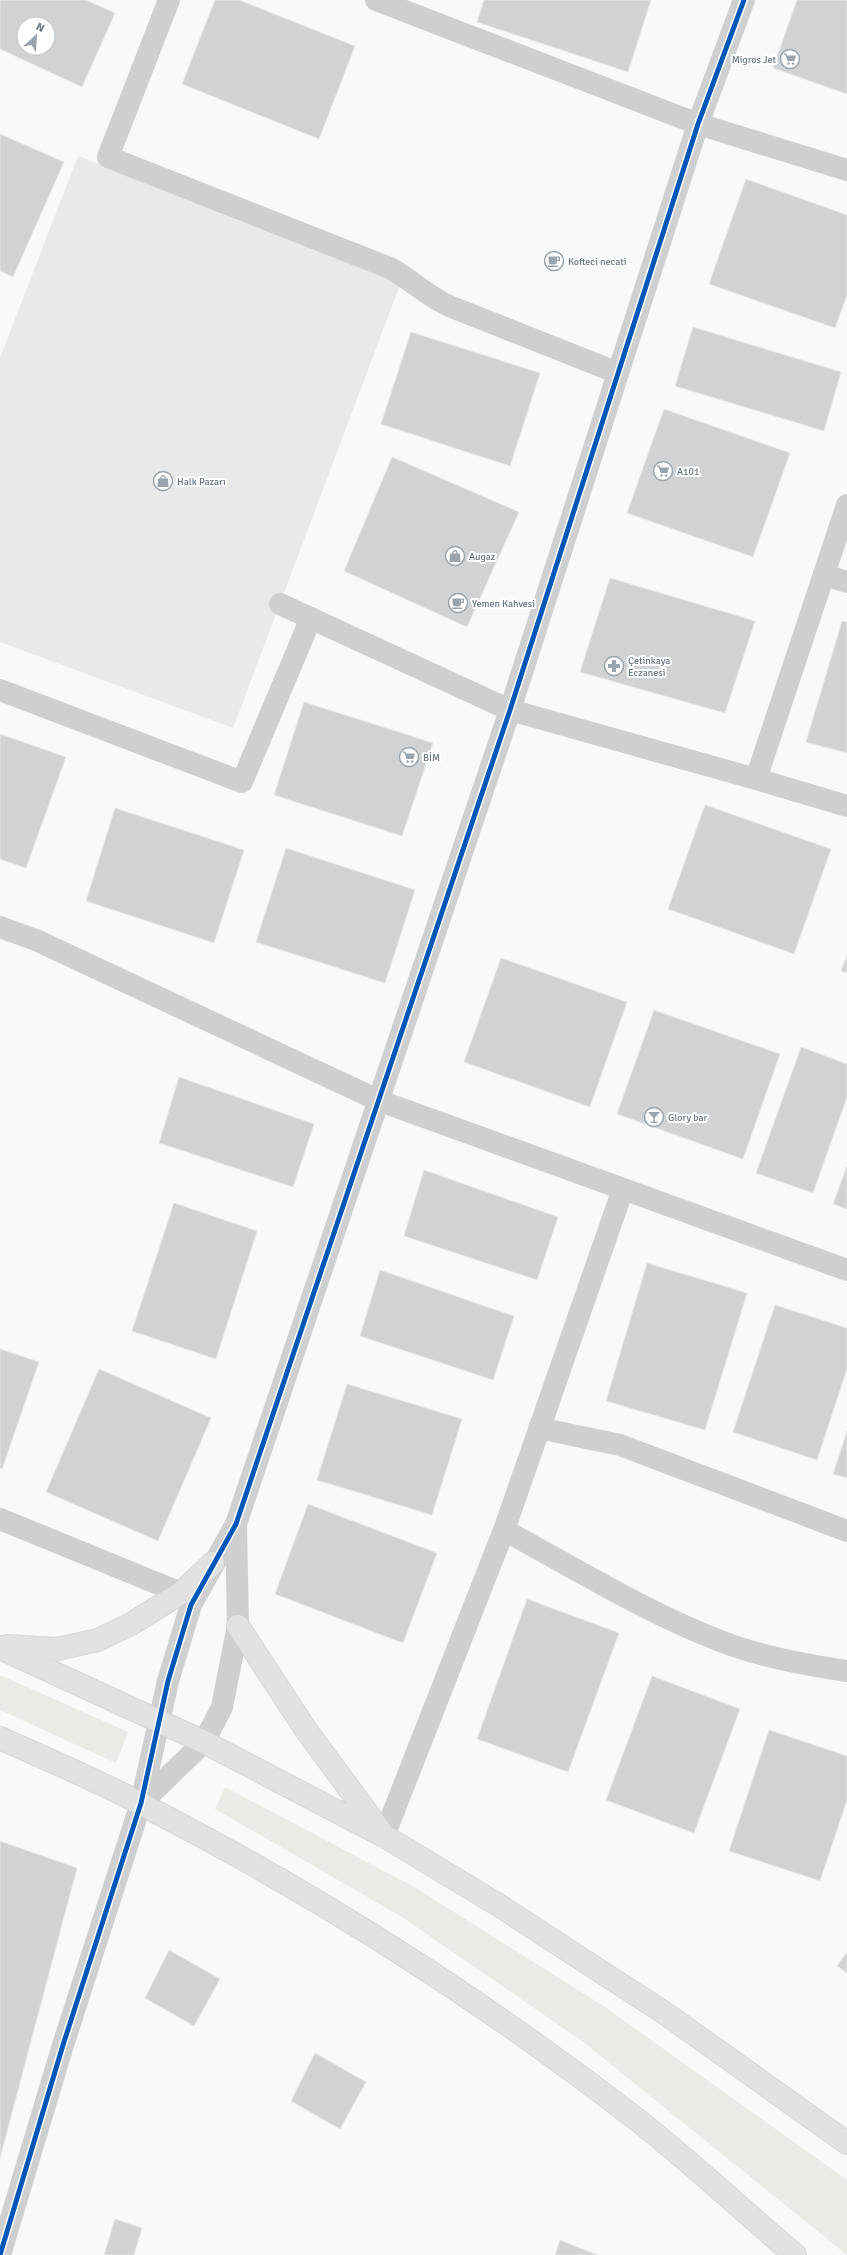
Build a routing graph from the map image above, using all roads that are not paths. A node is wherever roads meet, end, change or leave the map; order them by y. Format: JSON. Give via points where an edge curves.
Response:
{"nodes":[{"id":1,"x":169,"y":0,"type":"edge"},
{"id":2,"x":376,"y":0,"type":"edge"},
{"id":3,"x":744,"y":0,"type":"edge"},
{"id":4,"x":698,"y":124,"type":"junction"},
{"id":5,"x":847,"y":170,"type":"edge"},
{"id":6,"x":618,"y":372,"type":"junction"},
{"id":7,"x":847,"y":505,"type":"edge"},
{"id":8,"x":824,"y":575,"type":"junction"},
{"id":9,"x":847,"y":582,"type":"edge"},
{"id":10,"x":280,"y":604,"type":"dead end"},
{"id":11,"x":311,"y":618,"type":"junction"},
{"id":12,"x":0,"y":690,"type":"edge"},
{"id":13,"x":510,"y":710,"type":"junction"},
{"id":14,"x":756,"y":779,"type":"junction"},
{"id":15,"x":847,"y":806,"type":"edge"},
{"id":16,"x":0,"y":927,"type":"edge"},
{"id":17,"x":380,"y":1101,"type":"junction"},
{"id":18,"x":623,"y":1189,"type":"junction"},
{"id":19,"x":847,"y":1270,"type":"edge"},
{"id":20,"x":539,"y":1428,"type":"junction"},
{"id":21,"x":0,"y":1519,"type":"edge"},
{"id":22,"x":236,"y":1524,"type":"junction"},
{"id":23,"x":504,"y":1530,"type":"junction"},
{"id":24,"x":847,"y":1531,"type":"edge"},
{"id":25,"x":213,"y":1563,"type":"junction"},
{"id":26,"x":181,"y":1593,"type":"junction"},
{"id":27,"x":238,"y":1626,"type":"junction"},
{"id":28,"x":0,"y":1647,"type":"edge"},
{"id":29,"x":847,"y":1671,"type":"edge"},
{"id":30,"x":160,"y":1722,"type":"junction"},
{"id":31,"x":0,"y":1738,"type":"edge"},
{"id":32,"x":204,"y":1742,"type":"junction"},
{"id":33,"x":141,"y":1803,"type":"junction"},
{"id":34,"x":384,"y":1836,"type":"junction"},
{"id":35,"x":847,"y":2143,"type":"edge"},
{"id":36,"x":0,"y":2255,"type":"edge"},
{"id":37,"x":795,"y":2255,"type":"edge"}],
"edges":[{"from":1,"to":6,"type":"street","via":[[108,157],[390,268],[449,306]]},
{"from":2,"to":4,"type":"street"},
{"from":3,"to":4,"type":"street"},
{"from":4,"to":5,"type":"street"},
{"from":4,"to":6,"type":"street"},
{"from":6,"to":13,"type":"street"},
{"from":7,"to":8,"type":"street"},
{"from":8,"to":9,"type":"street"},
{"from":8,"to":14,"type":"street"},
{"from":10,"to":11,"type":"street"},
{"from":11,"to":12,"type":"street","via":[[242,782]]},
{"from":11,"to":13,"type":"street"},
{"from":13,"to":14,"type":"street"},
{"from":13,"to":17,"type":"street"},
{"from":14,"to":15,"type":"street"},
{"from":16,"to":17,"type":"street","via":[[36,940]]},
{"from":17,"to":18,"type":"street"},
{"from":17,"to":22,"type":"street"},
{"from":18,"to":19,"type":"street"},
{"from":18,"to":20,"type":"street"},
{"from":20,"to":23,"type":"street"},
{"from":20,"to":24,"type":"street","via":[[620,1445]]},
{"from":21,"to":26,"type":"street"},
{"from":22,"to":25,"type":"street"},
{"from":22,"to":27,"type":"street"},
{"from":23,"to":29,"type":"street","via":[[658,1614],[724,1643],[771,1657]]},
{"from":23,"to":34,"type":"street"},
{"from":25,"to":26,"type":"highway"},
{"from":25,"to":30,"type":"street","via":[[191,1605],[168,1681]]},
{"from":26,"to":28,"type":"highway","via":[[131,1624],[98,1640],[57,1649]]},
{"from":27,"to":32,"type":"street","via":[[222,1707]]},
{"from":27,"to":34,"type":"highway","via":[[306,1730]]},
{"from":28,"to":30,"type":"highway"},
{"from":30,"to":32,"type":"highway"},
{"from":30,"to":33,"type":"street"},
{"from":31,"to":33,"type":"highway"},
{"from":32,"to":33,"type":"street"},
{"from":32,"to":34,"type":"highway"},
{"from":33,"to":36,"type":"street","via":[[63,2045]]},
{"from":33,"to":37,"type":"highway","via":[[383,1941],[488,2011],[636,2119]]},
{"from":34,"to":35,"type":"highway","via":[[500,1906],[666,2014]]}]}
